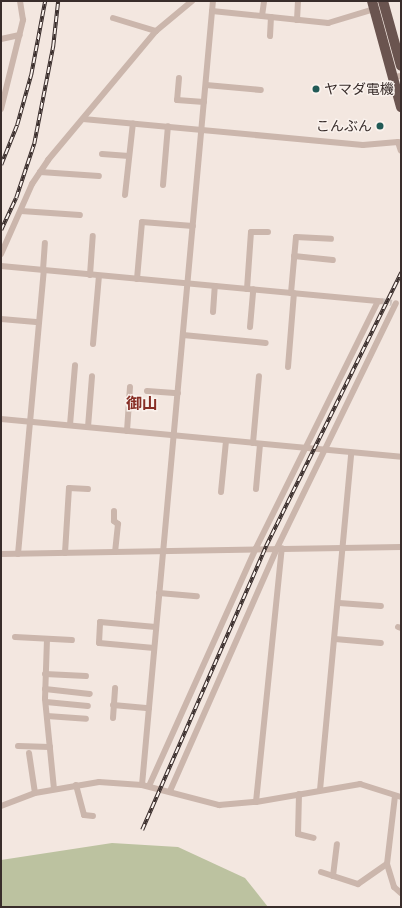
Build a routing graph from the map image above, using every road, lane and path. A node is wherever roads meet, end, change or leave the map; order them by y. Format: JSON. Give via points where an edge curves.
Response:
{"nodes":[{"id":1,"x":20,"y":1,"type":"edge"},
{"id":2,"x":192,"y":1,"type":"edge"},
{"id":3,"x":212,"y":1,"type":"edge"},
{"id":4,"x":264,"y":1,"type":"edge"},
{"id":5,"x":298,"y":1,"type":"edge"},
{"id":6,"x":383,"y":1,"type":"edge"},
{"id":7,"x":373,"y":5,"type":"edge"},
{"id":8,"x":212,"y":11,"type":"junction"},
{"id":9,"x":262,"y":16,"type":"junction"},
{"id":10,"x":271,"y":17,"type":"junction"},
{"id":11,"x":113,"y":18,"type":"dead end"},
{"id":12,"x":297,"y":20,"type":"junction"},
{"id":13,"x":156,"y":31,"type":"junction"},
{"id":14,"x":20,"y":35,"type":"junction"},
{"id":15,"x":270,"y":36,"type":"dead end"},
{"id":16,"x":1,"y":39,"type":"edge"},
{"id":17,"x":401,"y":66,"type":"edge"},
{"id":18,"x":397,"y":76,"type":"edge"},
{"id":19,"x":179,"y":78,"type":"dead end"},
{"id":20,"x":206,"y":85,"type":"junction"},
{"id":21,"x":261,"y":90,"type":"dead end"},
{"id":22,"x":204,"y":102,"type":"junction"},
{"id":23,"x":401,"y":107,"type":"edge"},
{"id":24,"x":1,"y":110,"type":"edge"},
{"id":25,"x":83,"y":119,"type":"junction"},
{"id":26,"x":132,"y":123,"type":"junction"},
{"id":27,"x":168,"y":126,"type":"junction"},
{"id":28,"x":202,"y":129,"type":"junction"},
{"id":29,"x":401,"y":151,"type":"edge"},
{"id":30,"x":102,"y":154,"type":"dead end"},
{"id":31,"x":129,"y":156,"type":"junction"},
{"id":32,"x":40,"y":172,"type":"junction"},
{"id":33,"x":99,"y":176,"type":"dead end"},
{"id":34,"x":163,"y":185,"type":"dead end"},
{"id":35,"x":125,"y":195,"type":"dead end"},
{"id":36,"x":21,"y":211,"type":"junction"},
{"id":37,"x":80,"y":215,"type":"dead end"},
{"id":38,"x":193,"y":226,"type":"junction"},
{"id":39,"x":268,"y":232,"type":"dead end"},
{"id":40,"x":93,"y":236,"type":"dead end"},
{"id":41,"x":332,"y":239,"type":"dead end"},
{"id":42,"x":45,"y":243,"type":"dead end"},
{"id":43,"x":1,"y":254,"type":"edge"},
{"id":44,"x":294,"y":256,"type":"junction"},
{"id":45,"x":333,"y":260,"type":"dead end"},
{"id":46,"x":1,"y":266,"type":"edge"},
{"id":47,"x":44,"y":270,"type":"junction"},
{"id":48,"x":90,"y":274,"type":"junction"},
{"id":49,"x":99,"y":276,"type":"junction"},
{"id":50,"x":137,"y":279,"type":"junction"},
{"id":51,"x":188,"y":284,"type":"junction"},
{"id":52,"x":215,"y":286,"type":"junction"},
{"id":53,"x":250,"y":289,"type":"junction"},
{"id":54,"x":293,"y":293,"type":"junction"},
{"id":55,"x":396,"y":303,"type":"edge"},
{"id":56,"x":213,"y":312,"type":"dead end"},
{"id":57,"x":1,"y":319,"type":"edge"},
{"id":58,"x":39,"y":322,"type":"junction"},
{"id":59,"x":250,"y":327,"type":"dead end"},
{"id":60,"x":183,"y":335,"type":"junction"},
{"id":61,"x":266,"y":343,"type":"dead end"},
{"id":62,"x":93,"y":344,"type":"dead end"},
{"id":63,"x":75,"y":365,"type":"dead end"},
{"id":64,"x":288,"y":367,"type":"dead end"},
{"id":65,"x":92,"y":376,"type":"dead end"},
{"id":66,"x":259,"y":376,"type":"dead end"},
{"id":67,"x":130,"y":387,"type":"dead end"},
{"id":68,"x":147,"y":391,"type":"dead end"},
{"id":69,"x":178,"y":393,"type":"junction"},
{"id":70,"x":1,"y":419,"type":"edge"},
{"id":71,"x":30,"y":422,"type":"junction"},
{"id":72,"x":70,"y":426,"type":"junction"},
{"id":73,"x":88,"y":427,"type":"junction"},
{"id":74,"x":127,"y":431,"type":"junction"},
{"id":75,"x":174,"y":436,"type":"junction"},
{"id":76,"x":226,"y":441,"type":"junction"},
{"id":77,"x":253,"y":443,"type":"junction"},
{"id":78,"x":260,"y":444,"type":"junction"},
{"id":79,"x":305,"y":448,"type":"junction"},
{"id":80,"x":323,"y":450,"type":"junction"},
{"id":81,"x":351,"y":453,"type":"junction"},
{"id":82,"x":401,"y":457,"type":"edge"},
{"id":83,"x":88,"y":489,"type":"dead end"},
{"id":84,"x":256,"y":489,"type":"dead end"},
{"id":85,"x":221,"y":492,"type":"dead end"},
{"id":86,"x":114,"y":511,"type":"dead end"},
{"id":87,"x":401,"y":547,"type":"edge"},
{"id":88,"x":256,"y":548,"type":"junction"},
{"id":89,"x":280,"y":548,"type":"junction"},
{"id":90,"x":344,"y":548,"type":"junction"},
{"id":91,"x":163,"y":551,"type":"junction"},
{"id":92,"x":115,"y":552,"type":"junction"},
{"id":93,"x":65,"y":553,"type":"junction"},
{"id":94,"x":1,"y":554,"type":"edge"},
{"id":95,"x":18,"y":554,"type":"junction"},
{"id":96,"x":159,"y":593,"type":"junction"},
{"id":97,"x":197,"y":596,"type":"dead end"},
{"id":98,"x":338,"y":603,"type":"junction"},
{"id":99,"x":381,"y":606,"type":"dead end"},
{"id":100,"x":156,"y":627,"type":"junction"},
{"id":101,"x":15,"y":638,"type":"dead end"},
{"id":102,"x":46,"y":639,"type":"junction"},
{"id":103,"x":335,"y":639,"type":"junction"},
{"id":104,"x":72,"y":640,"type":"dead end"},
{"id":105,"x":381,"y":643,"type":"dead end"},
{"id":106,"x":154,"y":648,"type":"junction"},
{"id":107,"x":45,"y":674,"type":"junction"},
{"id":108,"x":86,"y":676,"type":"dead end"},
{"id":109,"x":115,"y":688,"type":"dead end"},
{"id":110,"x":45,"y":689,"type":"junction"},
{"id":111,"x":90,"y":694,"type":"dead end"},
{"id":112,"x":46,"y":702,"type":"junction"},
{"id":113,"x":114,"y":705,"type":"junction"},
{"id":114,"x":88,"y":706,"type":"dead end"},
{"id":115,"x":149,"y":708,"type":"junction"},
{"id":116,"x":47,"y":716,"type":"junction"},
{"id":117,"x":113,"y":718,"type":"dead end"},
{"id":118,"x":86,"y":719,"type":"dead end"},
{"id":119,"x":18,"y":746,"type":"dead end"},
{"id":120,"x":50,"y":747,"type":"junction"},
{"id":121,"x":30,"y":753,"type":"dead end"},
{"id":122,"x":76,"y":785,"type":"junction"},
{"id":123,"x":146,"y":785,"type":"junction"},
{"id":124,"x":54,"y":789,"type":"junction"},
{"id":125,"x":320,"y":790,"type":"junction"},
{"id":126,"x":170,"y":791,"type":"junction"},
{"id":127,"x":35,"y":793,"type":"junction"},
{"id":128,"x":298,"y":794,"type":"junction"},
{"id":129,"x":398,"y":797,"type":"edge"},
{"id":130,"x":256,"y":802,"type":"junction"},
{"id":131,"x":1,"y":806,"type":"edge"},
{"id":132,"x":93,"y":816,"type":"dead end"},
{"id":133,"x":314,"y":838,"type":"dead end"},
{"id":134,"x":337,"y":844,"type":"dead end"},
{"id":135,"x":387,"y":864,"type":"junction"},
{"id":136,"x":321,"y":872,"type":"dead end"},
{"id":137,"x":333,"y":876,"type":"junction"},
{"id":138,"x":401,"y":893,"type":"edge"}],
"edges":[{"from":1,"to":14,"type":"street","via":[[23,20]]},
{"from":2,"to":13,"type":"street"},
{"from":3,"to":8,"type":"street"},
{"from":4,"to":9,"type":"street"},
{"from":5,"to":12,"type":"street"},
{"from":6,"to":17,"type":"highway"},
{"from":7,"to":12,"type":"street","via":[[328,23]]},
{"from":7,"to":18,"type":"highway"},
{"from":8,"to":9,"type":"street"},
{"from":8,"to":20,"type":"street"},
{"from":9,"to":10,"type":"street"},
{"from":10,"to":12,"type":"street"},
{"from":10,"to":15,"type":"street"},
{"from":11,"to":13,"type":"street"},
{"from":13,"to":25,"type":"street"},
{"from":14,"to":16,"type":"street"},
{"from":14,"to":24,"type":"street"},
{"from":18,"to":23,"type":"highway"},
{"from":19,"to":22,"type":"street","via":[[177,100]]},
{"from":20,"to":21,"type":"street"},
{"from":20,"to":22,"type":"street"},
{"from":22,"to":28,"type":"street"},
{"from":25,"to":26,"type":"street"},
{"from":25,"to":32,"type":"street"},
{"from":26,"to":27,"type":"street"},
{"from":26,"to":31,"type":"street"},
{"from":27,"to":28,"type":"street"},
{"from":27,"to":34,"type":"street"},
{"from":28,"to":29,"type":"street","via":[[363,144],[398,142]]},
{"from":28,"to":38,"type":"street"},
{"from":30,"to":31,"type":"street"},
{"from":31,"to":35,"type":"street"},
{"from":32,"to":33,"type":"street"},
{"from":32,"to":36,"type":"street"},
{"from":36,"to":37,"type":"street"},
{"from":36,"to":43,"type":"street"},
{"from":38,"to":50,"type":"street","via":[[142,222]]},
{"from":38,"to":51,"type":"street"},
{"from":39,"to":53,"type":"street","via":[[251,232]]},
{"from":40,"to":48,"type":"street"},
{"from":41,"to":44,"type":"street","via":[[296,237]]},
{"from":42,"to":47,"type":"street"},
{"from":44,"to":45,"type":"street"},
{"from":44,"to":54,"type":"street"},
{"from":46,"to":47,"type":"street"},
{"from":47,"to":48,"type":"street"},
{"from":47,"to":58,"type":"street"},
{"from":48,"to":49,"type":"street"},
{"from":49,"to":50,"type":"street"},
{"from":49,"to":62,"type":"street"},
{"from":50,"to":51,"type":"street"},
{"from":51,"to":52,"type":"street"},
{"from":51,"to":60,"type":"street"},
{"from":52,"to":53,"type":"street"},
{"from":52,"to":56,"type":"street"},
{"from":53,"to":54,"type":"street"},
{"from":53,"to":59,"type":"street"},
{"from":54,"to":64,"type":"street"},
{"from":54,"to":79,"type":"street","via":[[380,301]]},
{"from":55,"to":80,"type":"street"},
{"from":57,"to":58,"type":"street"},
{"from":58,"to":71,"type":"street"},
{"from":60,"to":61,"type":"street"},
{"from":60,"to":69,"type":"street"},
{"from":63,"to":72,"type":"street"},
{"from":65,"to":73,"type":"street"},
{"from":66,"to":77,"type":"street"},
{"from":67,"to":74,"type":"street"},
{"from":68,"to":69,"type":"street"},
{"from":69,"to":75,"type":"street"},
{"from":70,"to":71,"type":"street"},
{"from":71,"to":72,"type":"street"},
{"from":71,"to":95,"type":"street"},
{"from":72,"to":73,"type":"street"},
{"from":73,"to":74,"type":"street"},
{"from":74,"to":75,"type":"street"},
{"from":75,"to":76,"type":"street"},
{"from":75,"to":91,"type":"street"},
{"from":76,"to":77,"type":"street"},
{"from":76,"to":85,"type":"street"},
{"from":77,"to":78,"type":"street"},
{"from":78,"to":79,"type":"street"},
{"from":78,"to":84,"type":"street"},
{"from":79,"to":80,"type":"street"},
{"from":79,"to":88,"type":"street"},
{"from":80,"to":81,"type":"street"},
{"from":80,"to":89,"type":"street"},
{"from":81,"to":82,"type":"street"},
{"from":81,"to":90,"type":"street"},
{"from":83,"to":93,"type":"street","via":[[69,488]]},
{"from":86,"to":92,"type":"street","via":[[114,520],[118,524]]},
{"from":87,"to":90,"type":"street"},
{"from":88,"to":89,"type":"street"},
{"from":88,"to":91,"type":"street"},
{"from":88,"to":123,"type":"street"},
{"from":89,"to":90,"type":"street"},
{"from":89,"to":126,"type":"street"},
{"from":89,"to":130,"type":"street"},
{"from":90,"to":98,"type":"street"},
{"from":91,"to":92,"type":"street"},
{"from":91,"to":96,"type":"street"},
{"from":92,"to":93,"type":"street"},
{"from":93,"to":95,"type":"street"},
{"from":94,"to":95,"type":"street"},
{"from":96,"to":97,"type":"street"},
{"from":96,"to":100,"type":"street"},
{"from":98,"to":99,"type":"street"},
{"from":98,"to":103,"type":"street"},
{"from":100,"to":106,"type":"street"},
{"from":100,"to":106,"type":"street","via":[[100,622],[99,642]]},
{"from":101,"to":102,"type":"street"},
{"from":102,"to":104,"type":"street"},
{"from":102,"to":107,"type":"street"},
{"from":103,"to":105,"type":"street"},
{"from":103,"to":125,"type":"street"},
{"from":106,"to":115,"type":"street"},
{"from":107,"to":108,"type":"street"},
{"from":107,"to":110,"type":"street"},
{"from":109,"to":113,"type":"street"},
{"from":110,"to":111,"type":"street"},
{"from":110,"to":112,"type":"street"},
{"from":112,"to":114,"type":"street"},
{"from":112,"to":116,"type":"street"},
{"from":113,"to":115,"type":"street"},
{"from":113,"to":117,"type":"street"},
{"from":115,"to":123,"type":"street"},
{"from":116,"to":118,"type":"street"},
{"from":116,"to":120,"type":"street"},
{"from":119,"to":120,"type":"street"},
{"from":120,"to":124,"type":"street"},
{"from":121,"to":127,"type":"street"},
{"from":122,"to":123,"type":"street","via":[[117,782]]},
{"from":122,"to":124,"type":"street"},
{"from":122,"to":132,"type":"street","via":[[84,815]]},
{"from":123,"to":126,"type":"street"},
{"from":124,"to":127,"type":"street"},
{"from":125,"to":128,"type":"street"},
{"from":125,"to":129,"type":"street","via":[[360,784]]},
{"from":126,"to":130,"type":"street","via":[[219,805]]},
{"from":127,"to":131,"type":"street"},
{"from":128,"to":130,"type":"street"},
{"from":128,"to":133,"type":"street","via":[[298,834]]},
{"from":129,"to":135,"type":"street"},
{"from":134,"to":137,"type":"street"},
{"from":135,"to":137,"type":"street","via":[[358,884]]},
{"from":135,"to":138,"type":"street","via":[[394,887]]},
{"from":136,"to":137,"type":"street"}]}
